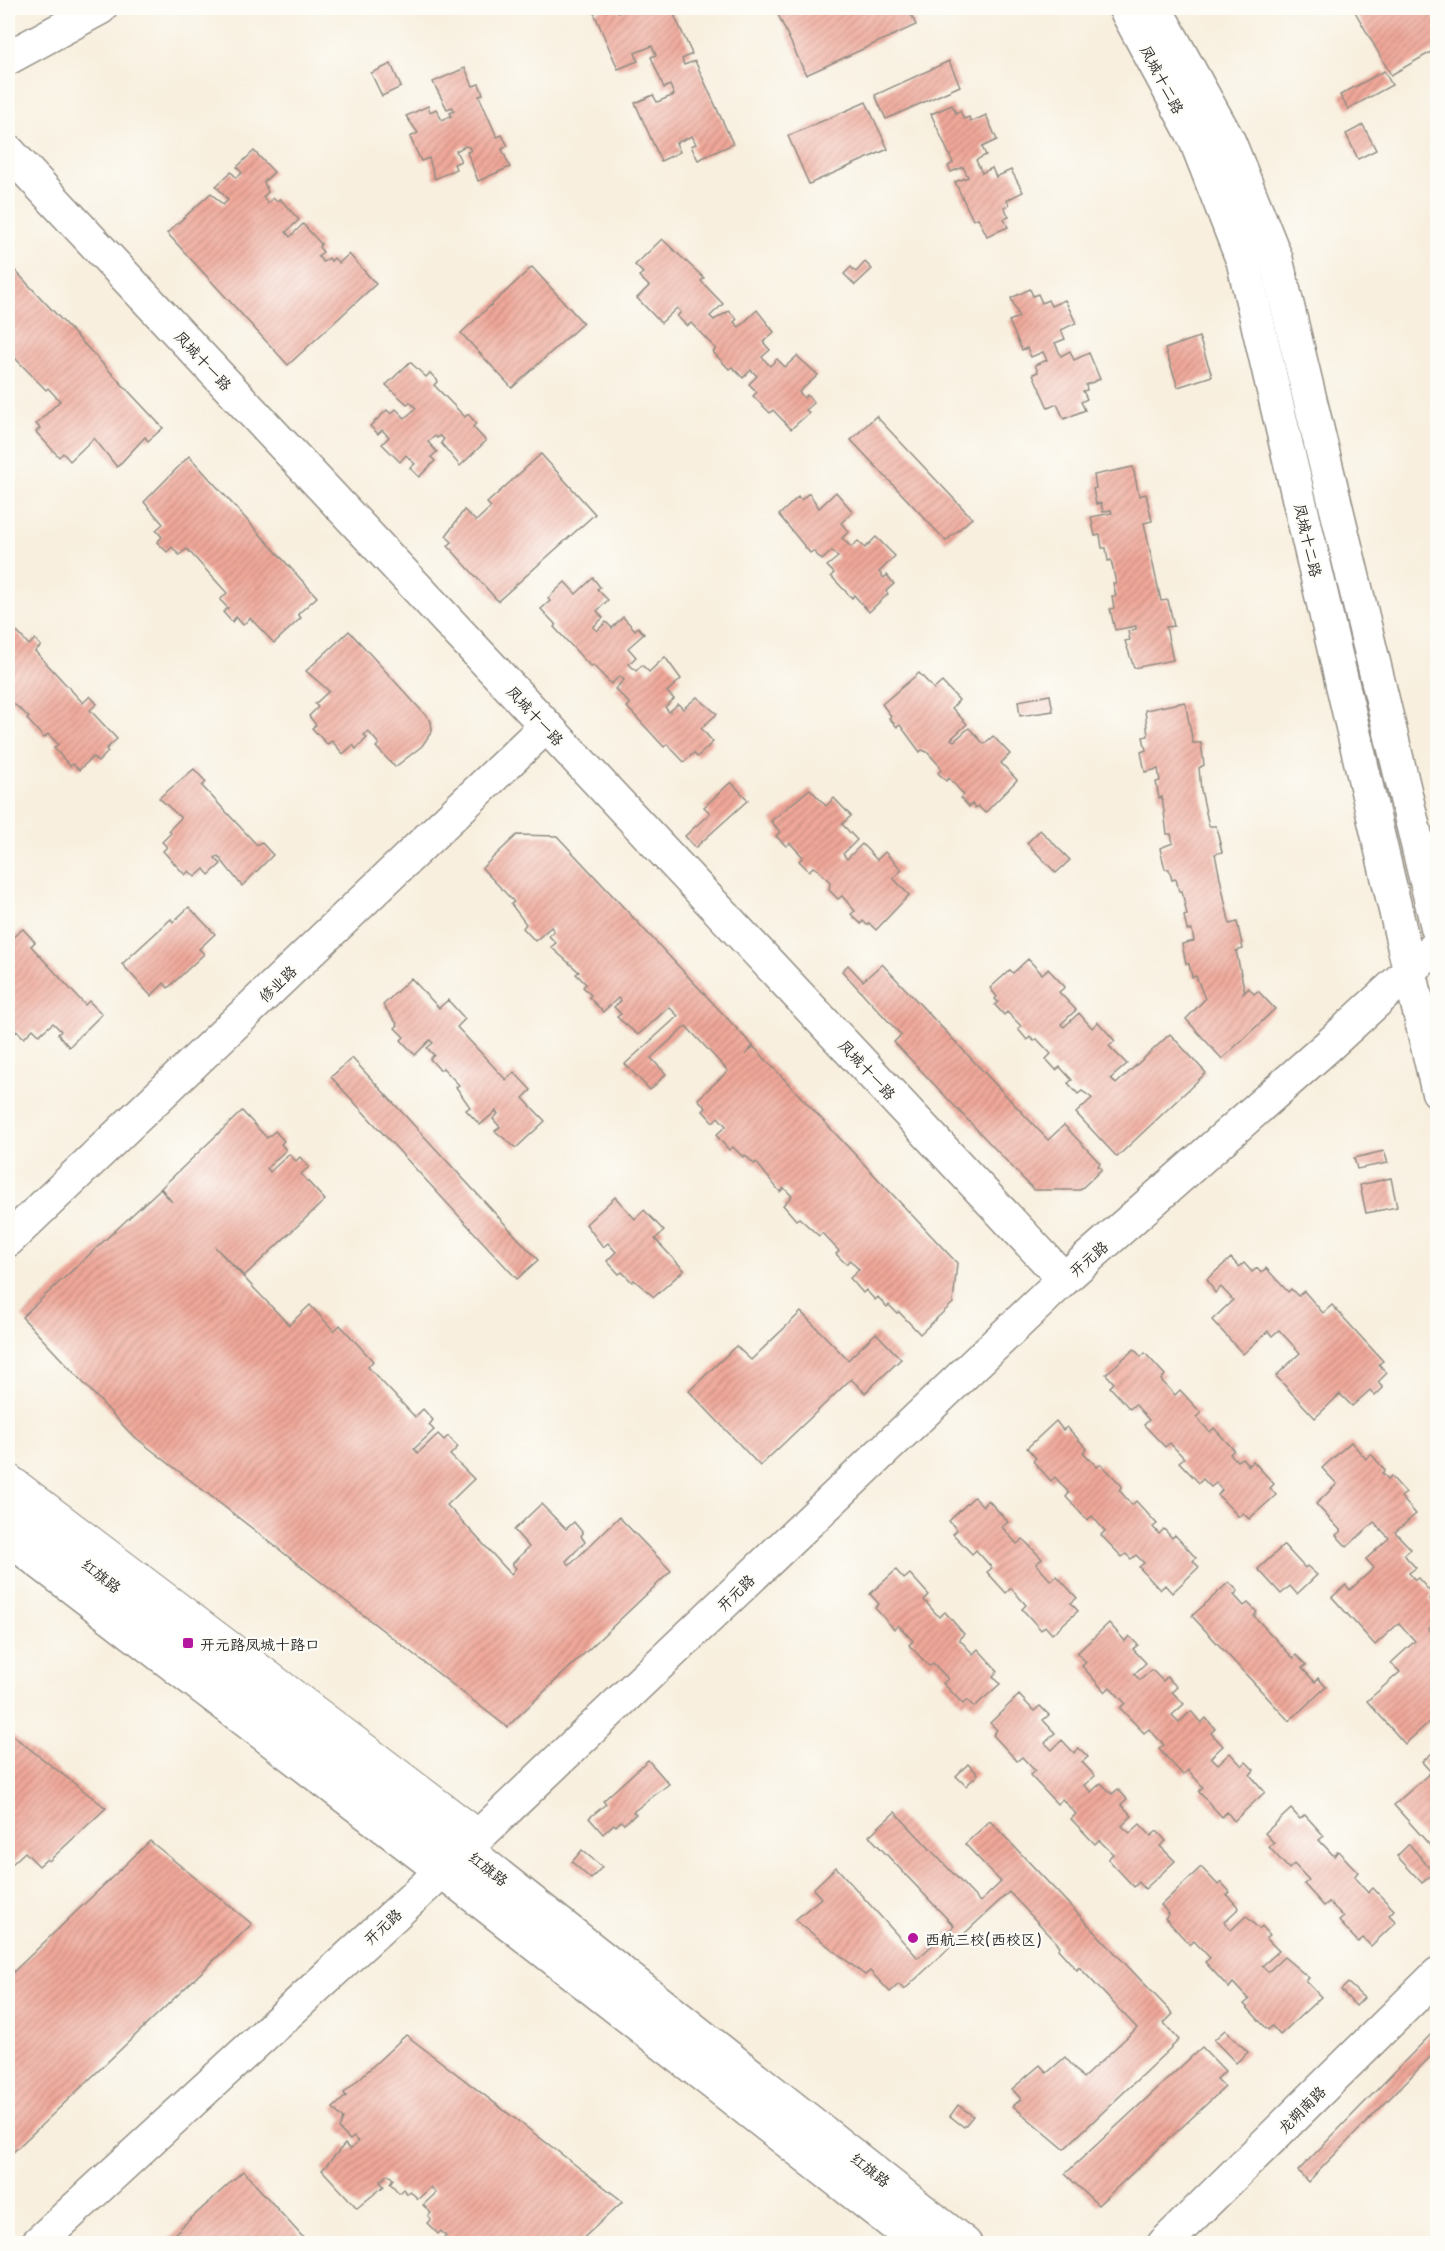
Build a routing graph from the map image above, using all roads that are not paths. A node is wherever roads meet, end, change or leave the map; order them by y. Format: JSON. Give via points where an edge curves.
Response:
{"nodes":[{"id":1,"x":100,"y":8,"type":"edge"},
{"id":2,"x":1125,"y":8,"type":"edge"},
{"id":3,"x":1155,"y":8,"type":"edge"},
{"id":4,"x":8,"y":58,"type":"edge"},
{"id":5,"x":8,"y":152,"type":"edge"},
{"id":6,"x":546,"y":726,"type":"junction"},
{"id":7,"x":1437,"y":929,"type":"edge"},
{"id":8,"x":1437,"y":945,"type":"edge"},
{"id":9,"x":1412,"y":971,"type":"junction"},
{"id":10,"x":1437,"y":1092,"type":"edge"},
{"id":11,"x":8,"y":1240,"type":"edge"},
{"id":12,"x":1064,"y":1279,"type":"junction"},
{"id":13,"x":8,"y":1476,"type":"edge"},
{"id":14,"x":8,"y":1500,"type":"edge"},
{"id":15,"x":8,"y":1538,"type":"edge"},
{"id":16,"x":463,"y":1851,"type":"junction"},
{"id":17,"x":1437,"y":1974,"type":"edge"},
{"id":18,"x":37,"y":2244,"type":"edge"},
{"id":19,"x":919,"y":2244,"type":"edge"},
{"id":20,"x":965,"y":2244,"type":"edge"},
{"id":21,"x":1164,"y":2244,"type":"edge"}],
"edges":[{"from":1,"to":4,"type":"street"},
{"from":2,"to":9,"type":"street","name":"凤城十二路","via":[[1194,136],[1243,261]]},
{"from":3,"to":7,"type":"street","name":"凤城十二路","via":[[1229,142],[1276,260]]},
{"from":5,"to":6,"type":"street","name":"凤城十一路"},
{"from":6,"to":11,"type":"street","name":"修业路"},
{"from":6,"to":12,"type":"street","name":"凤城十一路"},
{"from":8,"to":9,"type":"street","name":"开元路"},
{"from":9,"to":10,"type":"street","name":"凤城十二路"},
{"from":9,"to":12,"type":"street","name":"开元路"},
{"from":12,"to":16,"type":"street","name":"开元路"},
{"from":13,"to":16,"type":"street"},
{"from":14,"to":16,"type":"street","name":"红旗路","via":[[224,1671]]},
{"from":15,"to":16,"type":"street","name":"红旗路"},
{"from":16,"to":18,"type":"street","name":"开元路"},
{"from":16,"to":19,"type":"street","name":"红旗路"},
{"from":16,"to":20,"type":"street","name":"红旗路"},
{"from":17,"to":21,"type":"street","name":"龙朔南路"}]}
